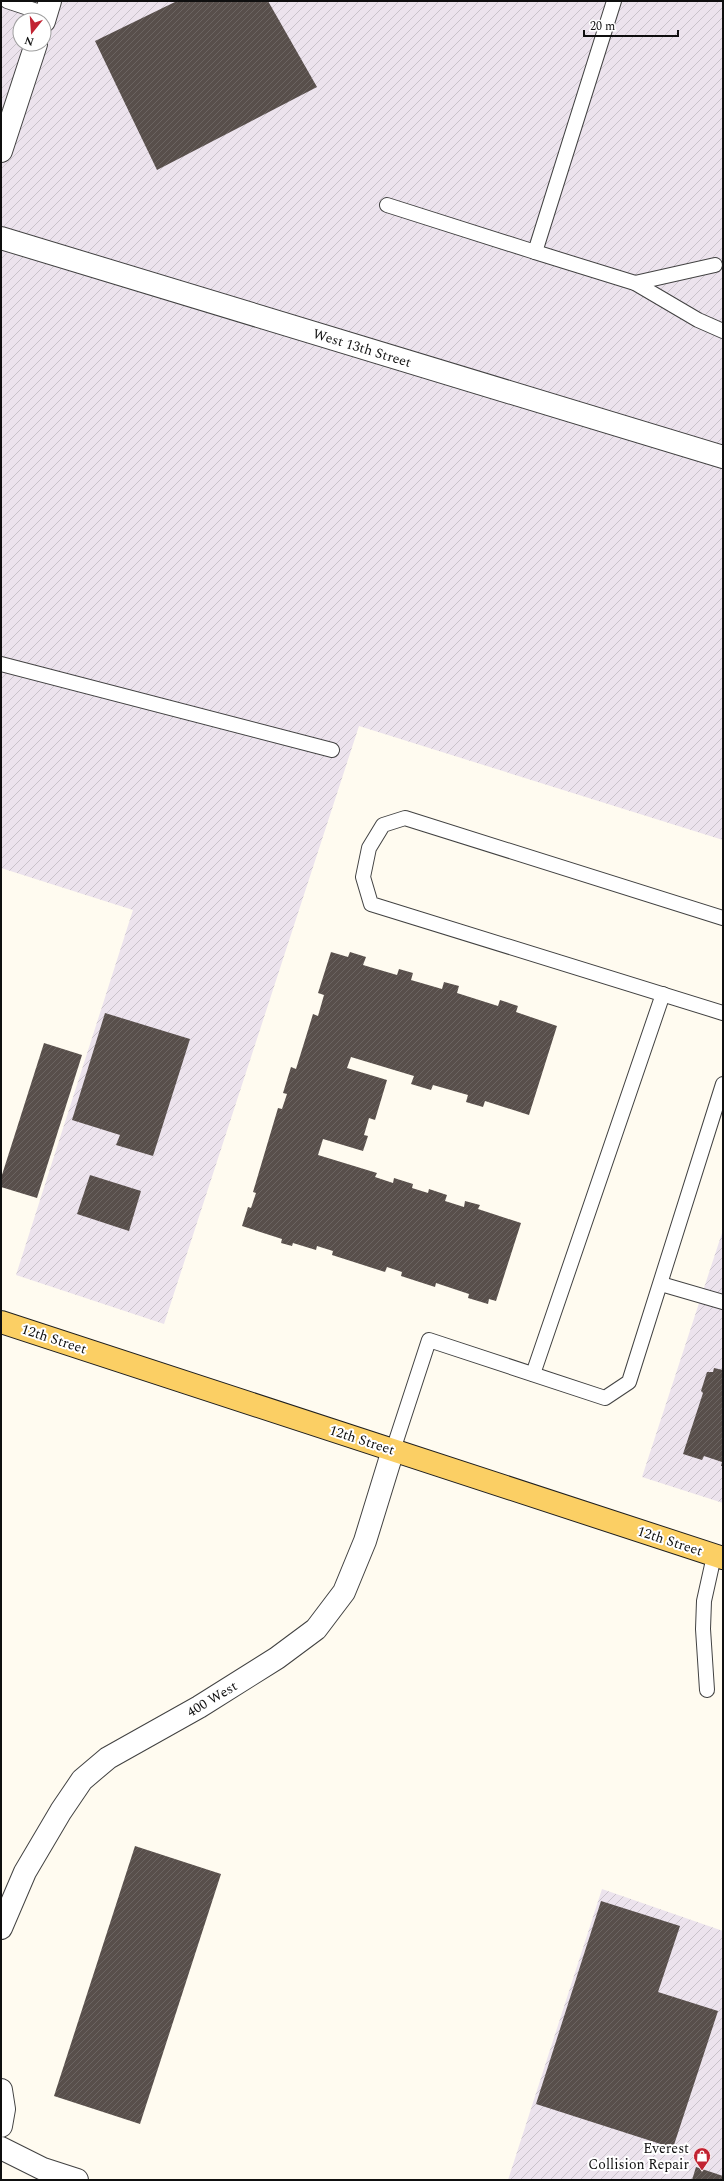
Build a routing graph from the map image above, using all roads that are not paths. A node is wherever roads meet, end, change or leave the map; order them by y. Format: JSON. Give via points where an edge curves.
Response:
{"nodes":[{"id":1,"x":8,"y":1,"type":"edge"},
{"id":2,"x":614,"y":1,"type":"edge"},
{"id":3,"x":47,"y":12,"type":"edge"},
{"id":4,"x":33,"y":52,"type":"edge"},
{"id":5,"x":1,"y":151,"type":"edge"},
{"id":6,"x":387,"y":205,"type":"dead end"},
{"id":7,"x":1,"y":238,"type":"edge"},
{"id":8,"x":536,"y":252,"type":"junction"},
{"id":9,"x":715,"y":265,"type":"dead end"},
{"id":10,"x":635,"y":283,"type":"junction"},
{"id":11,"x":723,"y":331,"type":"edge"},
{"id":12,"x":723,"y":457,"type":"edge"},
{"id":13,"x":1,"y":664,"type":"edge"},
{"id":14,"x":332,"y":750,"type":"dead end"},
{"id":15,"x":723,"y":918,"type":"edge"},
{"id":16,"x":663,"y":994,"type":"junction"},
{"id":17,"x":723,"y":1013,"type":"edge"},
{"id":18,"x":723,"y":1084,"type":"edge"},
{"id":19,"x":661,"y":1284,"type":"junction"},
{"id":20,"x":722,"y":1299,"type":"edge"},
{"id":21,"x":1,"y":1322,"type":"edge"},
{"id":22,"x":533,"y":1374,"type":"junction"},
{"id":23,"x":393,"y":1450,"type":"junction"},
{"id":24,"x":719,"y":1557,"type":"edge"},
{"id":25,"x":707,"y":1690,"type":"dead end"},
{"id":26,"x":1,"y":1928,"type":"edge"},
{"id":27,"x":1,"y":2090,"type":"edge"},
{"id":28,"x":1,"y":2126,"type":"edge"},
{"id":29,"x":1,"y":2148,"type":"edge"},
{"id":30,"x":77,"y":2180,"type":"edge"}],
"edges":[{"from":1,"to":3,"type":"lane"},
{"from":2,"to":8,"type":"lane"},
{"from":4,"to":5,"type":"street"},
{"from":6,"to":8,"type":"lane"},
{"from":7,"to":12,"type":"street","name":"West 13th Street"},
{"from":8,"to":10,"type":"lane"},
{"from":9,"to":10,"type":"lane"},
{"from":10,"to":11,"type":"lane","via":[[698,320]]},
{"from":13,"to":14,"type":"lane"},
{"from":15,"to":16,"type":"lane","via":[[405,818],[383,825],[369,848],[363,877],[371,904]]},
{"from":16,"to":17,"type":"lane"},
{"from":16,"to":22,"type":"lane"},
{"from":18,"to":19,"type":"lane"},
{"from":19,"to":20,"type":"lane"},
{"from":19,"to":22,"type":"lane","via":[[629,1382],[605,1398]]},
{"from":21,"to":23,"type":"main road","name":"12th Street"},
{"from":22,"to":23,"type":"lane","via":[[429,1340]]},
{"from":23,"to":24,"type":"main road","name":"12th Street"},
{"from":23,"to":26,"type":"street","name":"400 West","via":[[365,1541],[344,1592],[316,1629],[278,1658],[199,1707],[108,1758],[82,1780],[61,1810],[25,1872]]},
{"from":24,"to":25,"type":"lane","via":[[704,1601]]},
{"from":27,"to":28,"type":"street","via":[[4,2109]]},
{"from":29,"to":30,"type":"street","via":[[43,2169]]}]}
